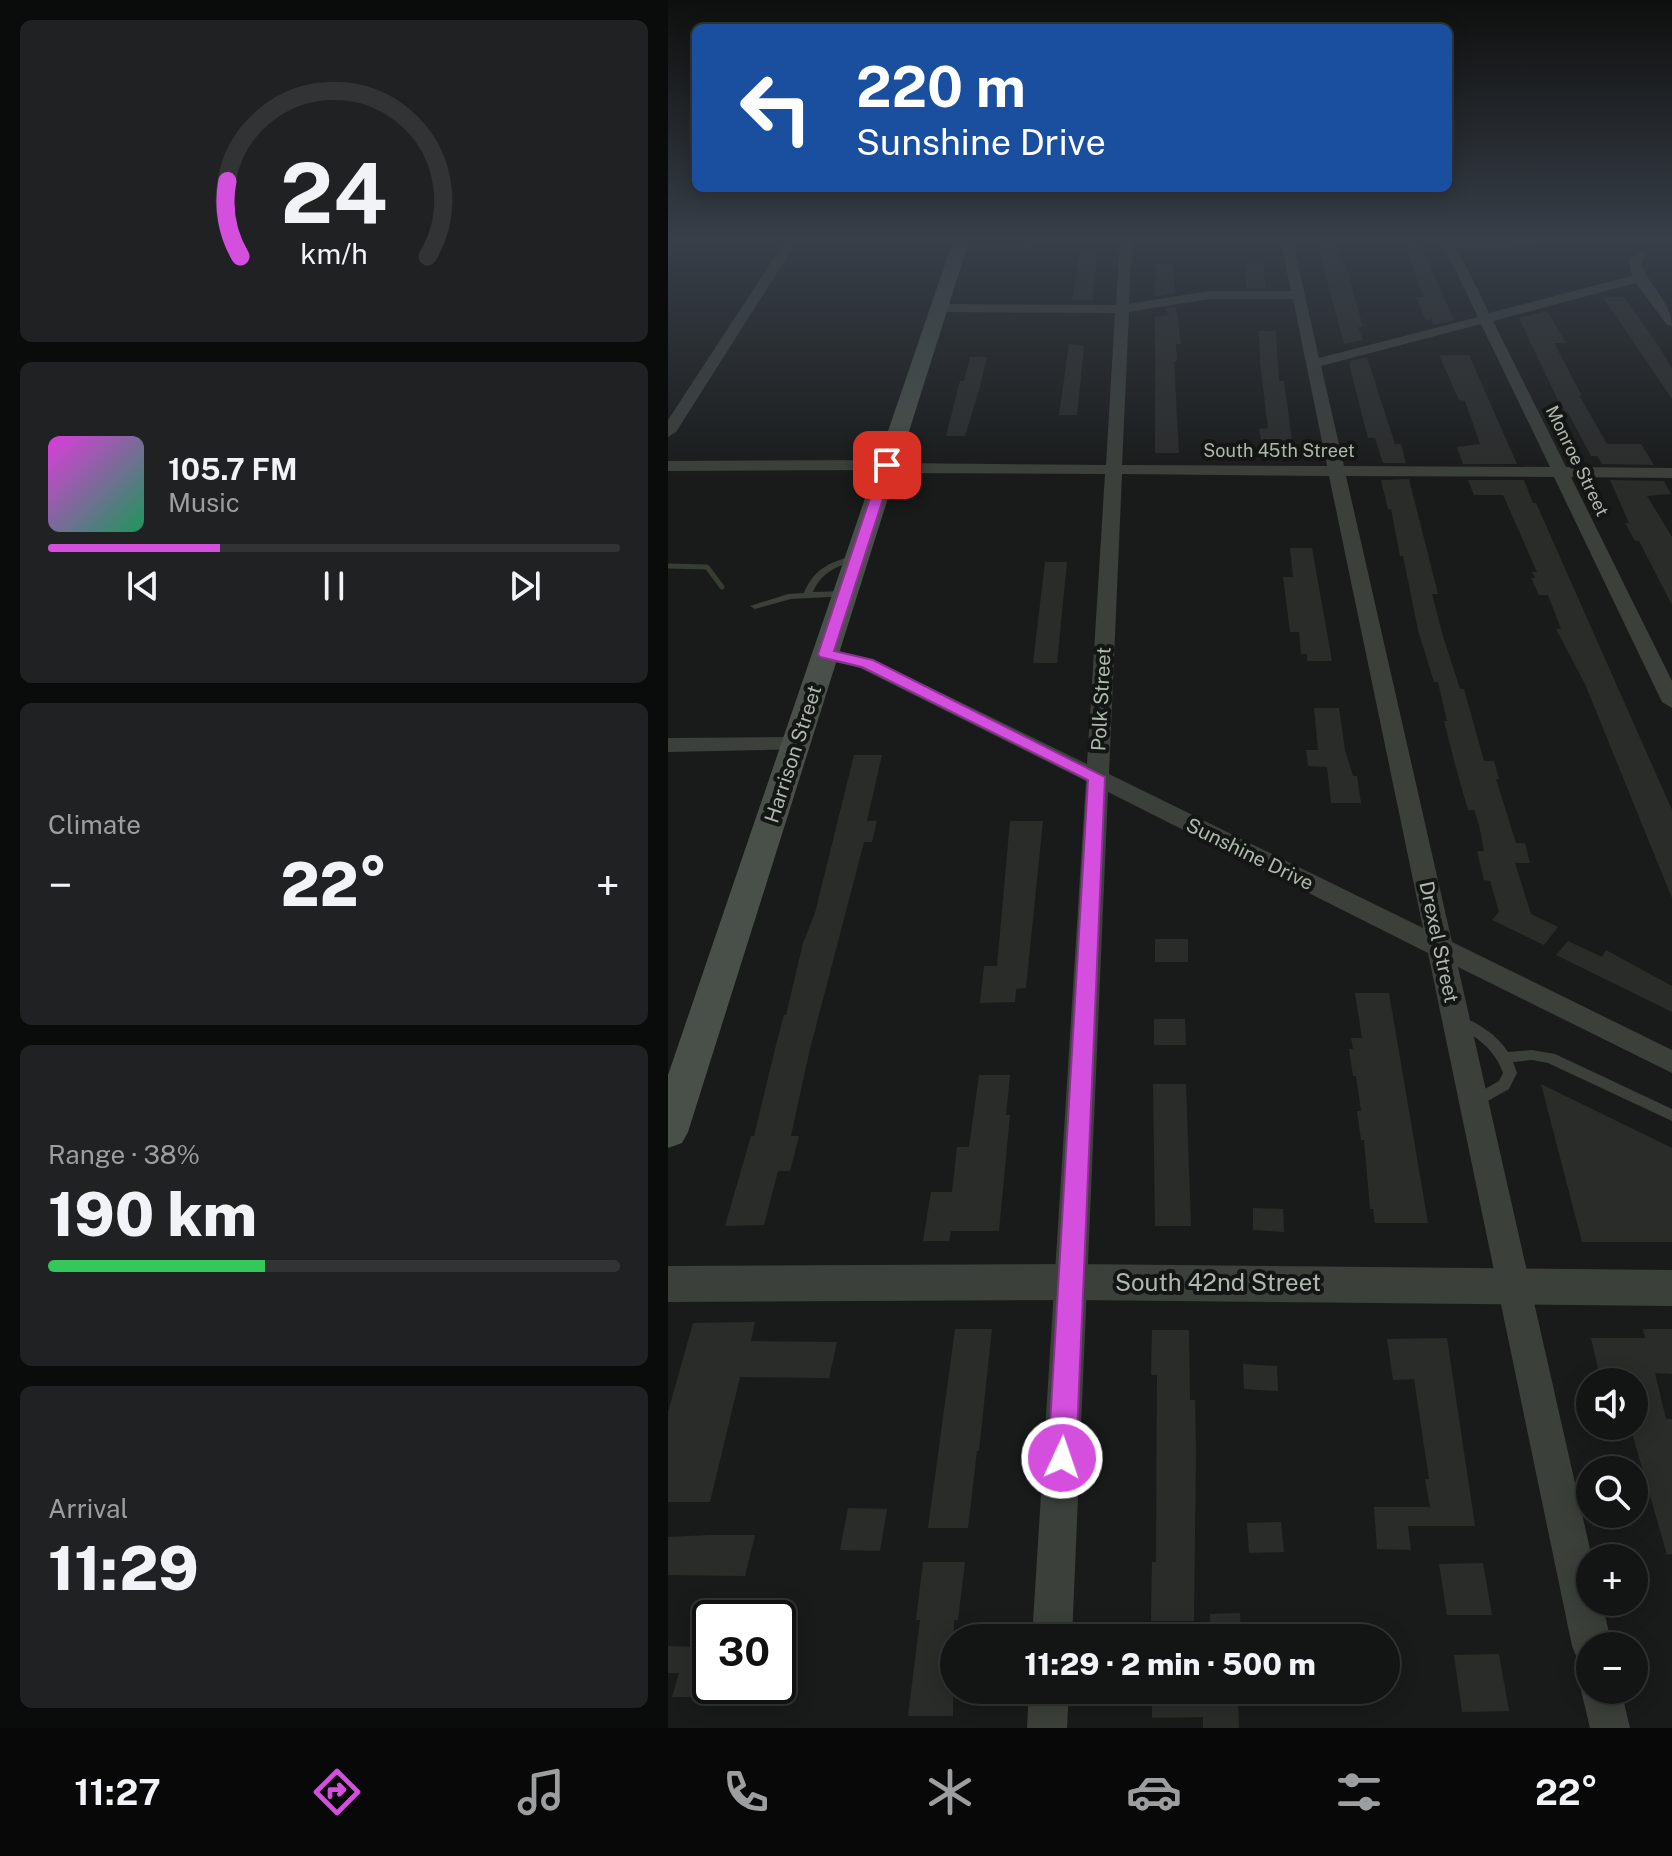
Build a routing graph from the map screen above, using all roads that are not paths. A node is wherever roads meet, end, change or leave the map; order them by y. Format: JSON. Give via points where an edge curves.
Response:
{"nodes":[{"id":1,"x":1486,"y":318,"type":"edge"},
{"id":2,"x":741,"y":319,"type":"edge"},
{"id":3,"x":935,"y":319,"type":"edge"},
{"id":4,"x":1122,"y":319,"type":"edge"},
{"id":5,"x":1304,"y":319,"type":"edge"},
{"id":6,"x":1484,"y":319,"type":"edge"},
{"id":7,"x":1313,"y":364,"type":"junction"},
{"id":8,"x":668,"y":432,"type":"edge"},
{"id":9,"x":668,"y":466,"type":"edge"},
{"id":10,"x":887,"y":466,"type":"junction"},
{"id":11,"x":1114,"y":470,"type":"junction"},
{"id":12,"x":1337,"y":472,"type":"junction"},
{"id":13,"x":1560,"y":472,"type":"junction"},
{"id":14,"x":1672,"y":473,"type":"edge"},
{"id":15,"x":857,"y":558,"type":"junction"},
{"id":16,"x":845,"y":594,"type":"junction"},
{"id":17,"x":807,"y":596,"type":"junction"},
{"id":18,"x":755,"y":606,"type":"dead end"},
{"id":19,"x":825,"y":654,"type":"junction"},
{"id":20,"x":1672,"y":702,"type":"edge"},
{"id":21,"x":796,"y":744,"type":"junction"},
{"id":22,"x":668,"y":745,"type":"edge"},
{"id":23,"x":1097,"y":777,"type":"junction"},
{"id":24,"x":1441,"y":948,"type":"junction"},
{"id":25,"x":1456,"y":1019,"type":"junction"},
{"id":26,"x":1505,"y":1058,"type":"junction"},
{"id":27,"x":1672,"y":1062,"type":"edge"},
{"id":28,"x":1474,"y":1102,"type":"junction"},
{"id":29,"x":1672,"y":1115,"type":"edge"},
{"id":30,"x":668,"y":1132,"type":"edge"},
{"id":31,"x":1072,"y":1282,"type":"junction"},
{"id":32,"x":668,"y":1284,"type":"edge"},
{"id":33,"x":1514,"y":1285,"type":"junction"},
{"id":34,"x":1672,"y":1288,"type":"edge"},
{"id":35,"x":1053,"y":1624,"type":"edge"},
{"id":36,"x":1589,"y":1632,"type":"edge"},
{"id":37,"x":1048,"y":1704,"type":"edge"},
{"id":38,"x":1604,"y":1704,"type":"edge"},
{"id":39,"x":1047,"y":1728,"type":"edge"},
{"id":40,"x":1610,"y":1728,"type":"edge"}],
"edges":[{"from":1,"to":13,"type":"street","name":"Monroe Street"},
{"from":2,"to":8,"type":"street"},
{"from":3,"to":10,"type":"main road","name":"Harrison Street"},
{"from":4,"to":11,"type":"street","name":"Polk Street"},
{"from":5,"to":7,"type":"street","name":"Drexel Street"},
{"from":6,"to":7,"type":"street"},
{"from":7,"to":12,"type":"street","name":"Drexel Street"},
{"from":9,"to":10,"type":"street","name":"South 45th Street"},
{"from":10,"to":11,"type":"street","name":"South 45th Street"},
{"from":10,"to":15,"type":"main road","name":"Harrison Street"},
{"from":11,"to":12,"type":"street","name":"South 45th Street"},
{"from":11,"to":23,"type":"street","name":"Polk Street"},
{"from":12,"to":13,"type":"street","name":"South 45th Street"},
{"from":12,"to":24,"type":"street","name":"Drexel Street"},
{"from":13,"to":14,"type":"street","name":"South 45th Street"},
{"from":13,"to":20,"type":"street","name":"Monroe Street"},
{"from":15,"to":16,"type":"main road","name":"Harrison Street"},
{"from":15,"to":17,"type":"lane","via":[[816,574]]},
{"from":16,"to":17,"type":"lane"},
{"from":16,"to":19,"type":"main road","name":"Harrison Street"},
{"from":17,"to":18,"type":"lane"},
{"from":19,"to":21,"type":"main road","name":"Harrison Street"},
{"from":19,"to":23,"type":"street","name":"Sunshine Drive","via":[[867,664]]},
{"from":21,"to":22,"type":"street"},
{"from":21,"to":30,"type":"main road","name":"Harrison Street"},
{"from":23,"to":24,"type":"street","name":"Sunshine Drive"},
{"from":23,"to":31,"type":"street","name":"Polk Street"},
{"from":24,"to":25,"type":"street","name":"Drexel Street"},
{"from":24,"to":27,"type":"street","name":"Sunshine Drive"},
{"from":25,"to":26,"type":"lane","via":[[1489,1036]]},
{"from":25,"to":28,"type":"street","name":"Drexel Street"},
{"from":26,"to":28,"type":"lane","via":[[1510,1073],[1504,1085]]},
{"from":26,"to":29,"type":"lane","via":[[1550,1058]]},
{"from":28,"to":33,"type":"street","name":"Drexel Street"},
{"from":31,"to":32,"type":"street","name":"South 42nd Street"},
{"from":31,"to":33,"type":"street","name":"South 42nd Street"},
{"from":31,"to":35,"type":"street","name":"Polk Street"},
{"from":33,"to":34,"type":"street","name":"South 42nd Street"},
{"from":33,"to":36,"type":"street","name":"Drexel Street"},
{"from":37,"to":39,"type":"street"},
{"from":38,"to":40,"type":"street"}]}
